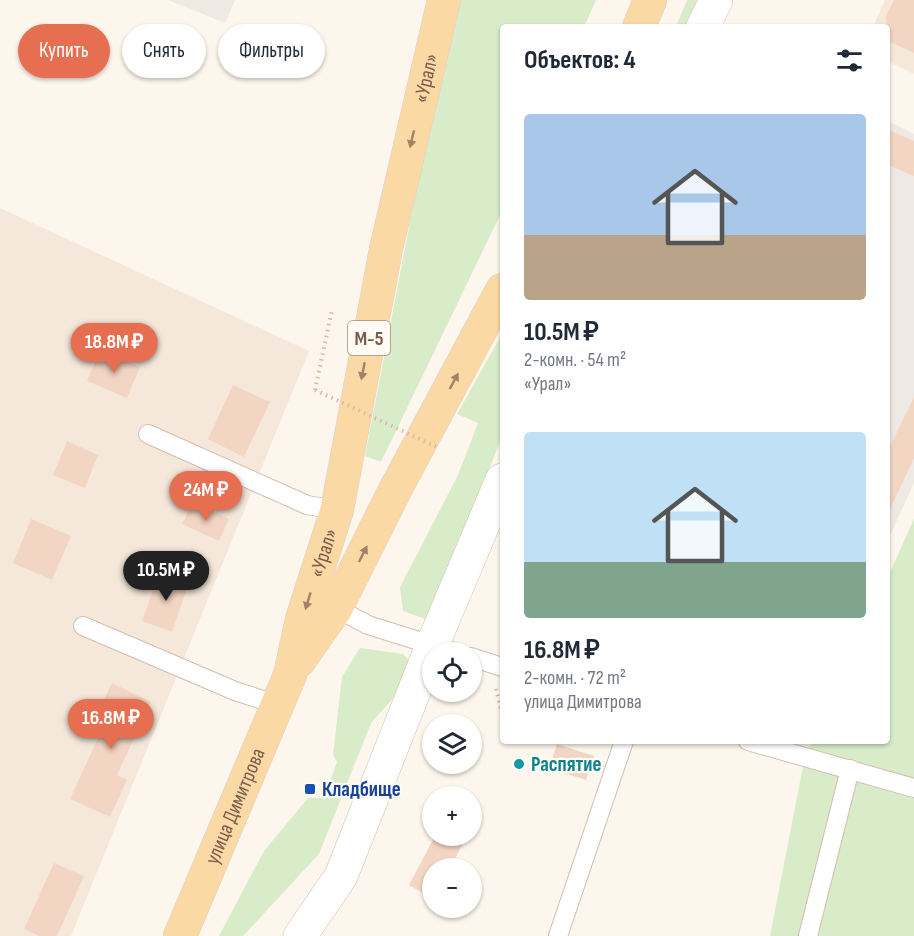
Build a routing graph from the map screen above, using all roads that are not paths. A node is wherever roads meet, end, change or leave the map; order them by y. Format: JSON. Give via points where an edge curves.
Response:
{"nodes":[{"id":1,"x":444,"y":0,"type":"edge"},
{"id":2,"x":651,"y":0,"type":"edge"},
{"id":3,"x":716,"y":0,"type":"edge"},
{"id":4,"x":640,"y":24,"type":"edge"},
{"id":5,"x":704,"y":24,"type":"edge"},
{"id":6,"x":500,"y":294,"type":"edge"},
{"id":7,"x":148,"y":434,"type":"dead end"},
{"id":8,"x":500,"y":486,"type":"edge"},
{"id":9,"x":337,"y":510,"type":"junction"},
{"id":10,"x":336,"y":608,"type":"junction"},
{"id":11,"x":83,"y":626,"type":"dead end"},
{"id":12,"x":422,"y":642,"type":"edge"},
{"id":13,"x":445,"y":642,"type":"edge"},
{"id":14,"x":482,"y":661,"type":"edge"},
{"id":15,"x":500,"y":666,"type":"edge"},
{"id":16,"x":284,"y":690,"type":"junction"},
{"id":17,"x":422,"y":696,"type":"edge"},
{"id":18,"x":623,"y":744,"type":"edge"},
{"id":19,"x":759,"y":744,"type":"edge"},
{"id":20,"x":850,"y":769,"type":"junction"},
{"id":21,"x":914,"y":788,"type":"edge"},
{"id":22,"x":180,"y":936,"type":"edge"},
{"id":23,"x":300,"y":936,"type":"edge"},
{"id":24,"x":558,"y":936,"type":"edge"},
{"id":25,"x":808,"y":936,"type":"edge"}],
"edges":[{"from":1,"to":9,"type":"main road","name":"«Урал»","number":"М-5","one_way":true,"via":[[386,249]]},
{"from":2,"to":4,"type":"main road"},
{"from":3,"to":5,"type":"street"},
{"from":10,"to":6,"type":"main road","name":"«Урал»","one_way":true},
{"from":7,"to":9,"type":"lane","via":[[307,505]]},
{"from":8,"to":13,"type":"street"},
{"from":9,"to":16,"type":"main road","name":"«Урал»","number":"М-5","one_way":true},
{"from":10,"to":12,"type":"lane","via":[[368,625]]},
{"from":10,"to":16,"type":"main road","name":"«Урал»"},
{"from":11,"to":16,"type":"lane","via":[[235,691]]},
{"from":14,"to":15,"type":"lane"},
{"from":16,"to":22,"type":"main road","name":"улица Димитрова"},
{"from":17,"to":23,"type":"street","via":[[341,876]]},
{"from":18,"to":24,"type":"lane"},
{"from":19,"to":20,"type":"lane"},
{"from":20,"to":21,"type":"lane"},
{"from":20,"to":25,"type":"lane"}]}
